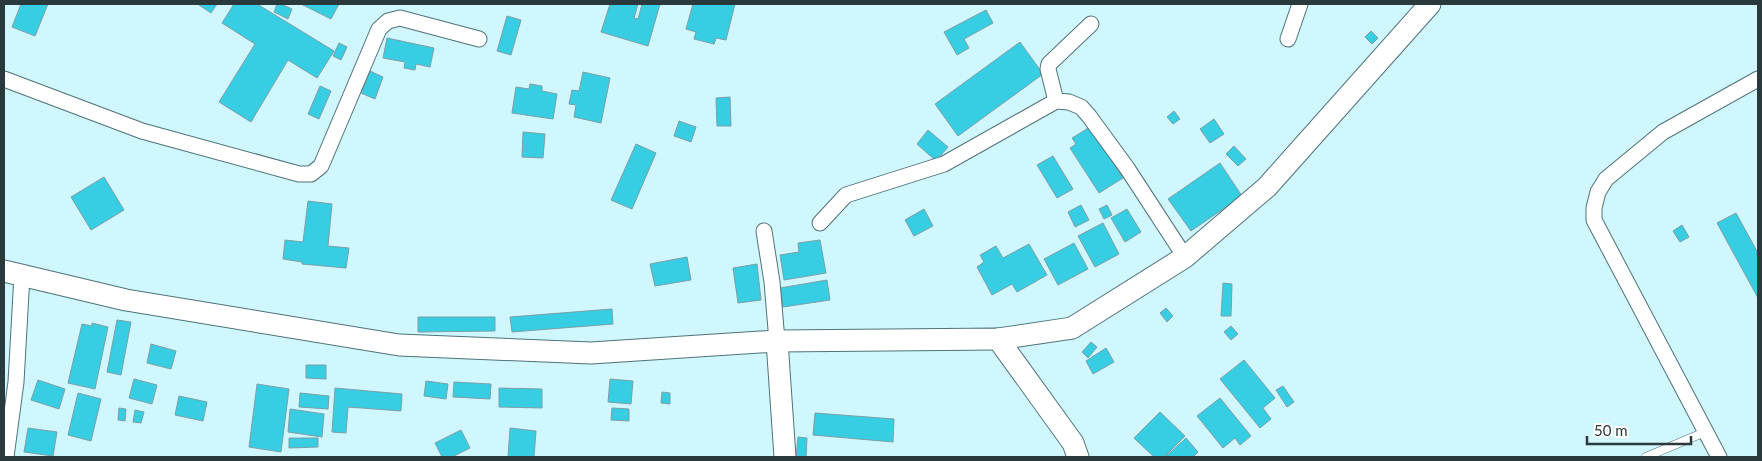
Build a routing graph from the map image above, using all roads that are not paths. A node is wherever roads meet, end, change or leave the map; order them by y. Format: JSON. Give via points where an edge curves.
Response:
{"nodes":[{"id":1,"x":1300,"y":4,"type":"edge"},
{"id":2,"x":1430,"y":4,"type":"edge"},
{"id":3,"x":1091,"y":24,"type":"dead end"},
{"id":4,"x":479,"y":38,"type":"dead end"},
{"id":5,"x":1288,"y":39,"type":"dead end"},
{"id":6,"x":4,"y":79,"type":"edge"},
{"id":7,"x":1758,"y":79,"type":"edge"},
{"id":8,"x":1056,"y":101,"type":"junction"},
{"id":9,"x":820,"y":223,"type":"dead end"},
{"id":10,"x":764,"y":231,"type":"dead end"},
{"id":11,"x":1185,"y":257,"type":"junction"},
{"id":12,"x":13,"y":273,"type":"edge"},
{"id":13,"x":998,"y":340,"type":"junction"},
{"id":14,"x":778,"y":341,"type":"junction"},
{"id":15,"x":1706,"y":432,"type":"junction"},
{"id":16,"x":1076,"y":450,"type":"edge"},
{"id":17,"x":6,"y":457,"type":"edge"},
{"id":18,"x":785,"y":457,"type":"edge"},
{"id":19,"x":1092,"y":457,"type":"edge"},
{"id":20,"x":1646,"y":457,"type":"edge"},
{"id":21,"x":1719,"y":457,"type":"edge"}],
"edges":[{"from":1,"to":5,"type":"street"},
{"from":2,"to":11,"type":"main road","via":[[1267,187]]},
{"from":3,"to":8,"type":"street","via":[[1049,64]]},
{"from":4,"to":6,"type":"street","via":[[400,18],[388,21],[379,29],[321,166],[311,174],[299,174],[142,131]]},
{"from":7,"to":15,"type":"street","via":[[1663,132],[1606,179],[1594,208],[1594,220]]},
{"from":8,"to":9,"type":"street","via":[[944,164],[846,196]]},
{"from":8,"to":11,"type":"street","via":[[1081,107],[1089,116]]},
{"from":10,"to":14,"type":"street"},
{"from":11,"to":13,"type":"main road","via":[[1072,328]]},
{"from":12,"to":14,"type":"main road","via":[[126,300],[399,345],[591,353]]},
{"from":12,"to":17,"type":"street","via":[[16,382]]},
{"from":13,"to":14,"type":"main road"},
{"from":13,"to":16,"type":"main road"},
{"from":14,"to":18,"type":"main road"},
{"from":15,"to":20,"type":"lane"},
{"from":15,"to":21,"type":"street"},
{"from":16,"to":19,"type":"main road"}]}
